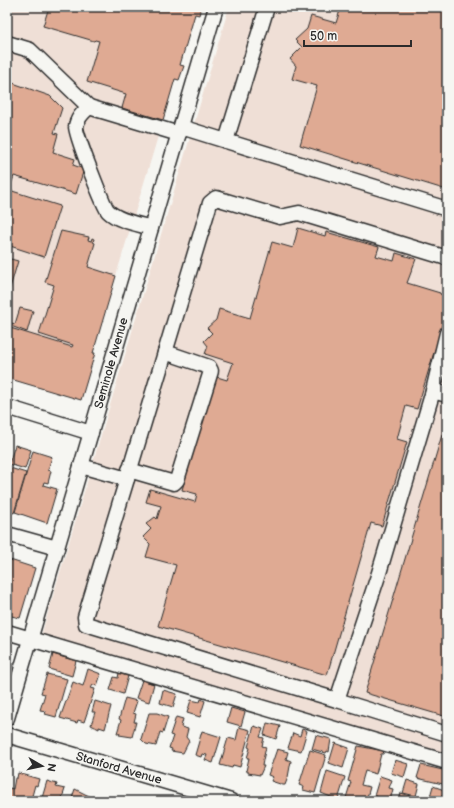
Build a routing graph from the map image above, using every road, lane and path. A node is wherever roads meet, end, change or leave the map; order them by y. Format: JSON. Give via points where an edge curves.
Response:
{"nodes":[{"id":1,"x":216,"y":7,"type":"edge"},
{"id":2,"x":267,"y":7,"type":"edge"},
{"id":3,"x":7,"y":43,"type":"edge"},
{"id":4,"x":89,"y":107,"type":"junction"},
{"id":5,"x":180,"y":131,"type":"junction"},
{"id":6,"x":226,"y":141,"type":"junction"},
{"id":7,"x":447,"y":209,"type":"edge"},
{"id":8,"x":151,"y":228,"type":"junction"},
{"id":9,"x":447,"y":258,"type":"edge"},
{"id":10,"x":447,"y":333,"type":"edge"},
{"id":11,"x":165,"y":352,"type":"junction"},
{"id":12,"x":433,"y":391,"type":"junction"},
{"id":13,"x":447,"y":395,"type":"edge"},
{"id":14,"x":7,"y":407,"type":"edge"},
{"id":15,"x":91,"y":433,"type":"junction"},
{"id":16,"x":81,"y":466,"type":"junction"},
{"id":17,"x":128,"y":474,"type":"junction"},
{"id":18,"x":7,"y":534,"type":"edge"},
{"id":19,"x":57,"y":548,"type":"junction"},
{"id":20,"x":7,"y":632,"type":"edge"},
{"id":21,"x":30,"y":639,"type":"junction"},
{"id":22,"x":337,"y":700,"type":"junction"},
{"id":23,"x":7,"y":718,"type":"edge"},
{"id":24,"x":447,"y":734,"type":"edge"},
{"id":25,"x":7,"y":735,"type":"edge"},
{"id":26,"x":447,"y":762,"type":"edge"},
{"id":27,"x":231,"y":801,"type":"edge"}],
"edges":[{"from":1,"to":5,"type":"street","name":"Seminole Avenue"},
{"from":2,"to":6,"type":"street"},
{"from":3,"to":4,"type":"street","via":[[30,50]]},
{"from":4,"to":5,"type":"street"},
{"from":4,"to":8,"type":"street","via":[[80,115],[76,128],[80,146],[105,207],[117,216]]},
{"from":5,"to":6,"type":"street"},
{"from":5,"to":8,"type":"street","name":"Seminole Avenue"},
{"from":6,"to":7,"type":"street"},
{"from":8,"to":15,"type":"street","name":"Seminole Avenue"},
{"from":9,"to":11,"type":"street","via":[[299,213],[280,217],[216,198],[210,203]]},
{"from":10,"to":12,"type":"street"},
{"from":11,"to":17,"type":"street"},
{"from":11,"to":17,"type":"street","via":[[209,366],[209,378],[177,480],[174,483]]},
{"from":12,"to":13,"type":"street"},
{"from":12,"to":22,"type":"street","via":[[379,573]]},
{"from":14,"to":15,"type":"street"},
{"from":15,"to":16,"type":"street","name":"Seminole Avenue"},
{"from":16,"to":17,"type":"street"},
{"from":16,"to":19,"type":"street","name":"Seminole Avenue"},
{"from":17,"to":22,"type":"street","via":[[85,617],[86,624]]},
{"from":18,"to":19,"type":"street"},
{"from":19,"to":21,"type":"street","name":"Seminole Avenue"},
{"from":20,"to":21,"type":"street"},
{"from":21,"to":23,"type":"street","name":"Seminole Avenue"},
{"from":21,"to":26,"type":"street"},
{"from":22,"to":24,"type":"street"},
{"from":25,"to":27,"type":"street","name":"Stanford Avenue"}]}
